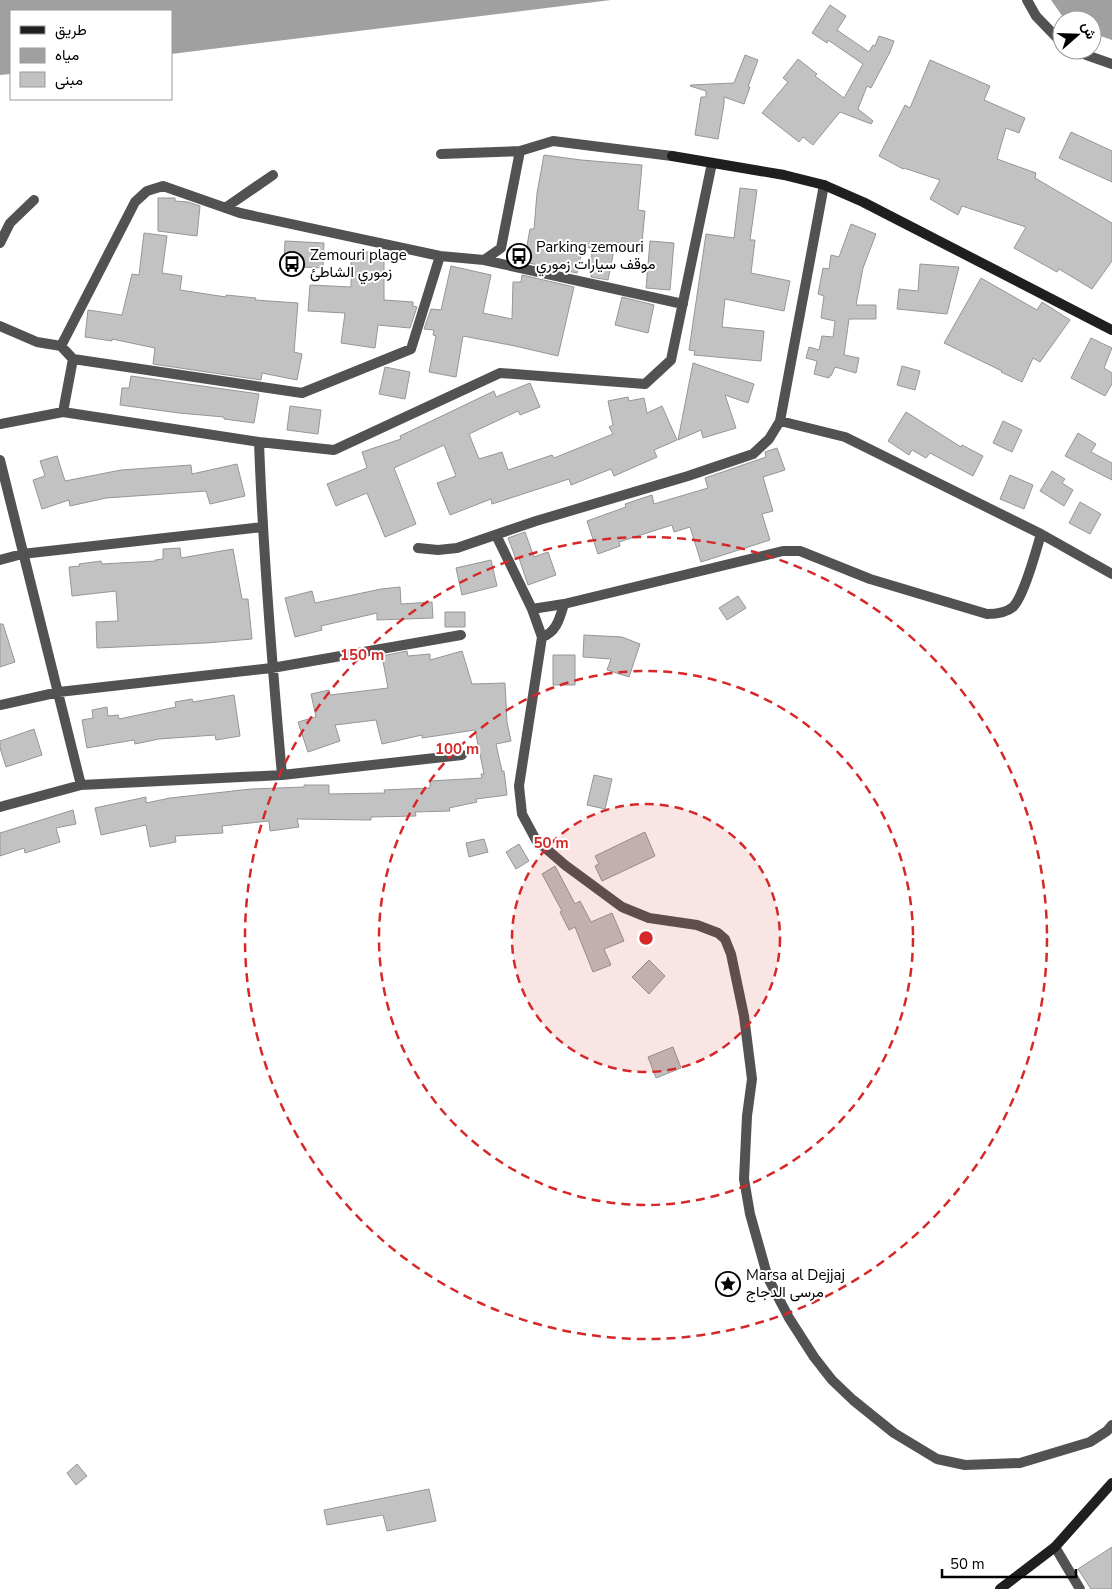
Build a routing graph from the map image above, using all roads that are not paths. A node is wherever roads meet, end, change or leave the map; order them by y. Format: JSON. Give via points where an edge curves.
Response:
{"nodes":[{"id":1,"x":1028,"y":0,"type":"edge"},
{"id":2,"x":1052,"y":33,"type":"edge"},
{"id":3,"x":520,"y":151,"type":"junction"},
{"id":4,"x":441,"y":154,"type":"dead end"},
{"id":5,"x":672,"y":156,"type":"joint"},
{"id":6,"x":712,"y":163,"type":"junction"},
{"id":7,"x":273,"y":175,"type":"dead end"},
{"id":8,"x":824,"y":185,"type":"junction"},
{"id":9,"x":34,"y":200,"type":"dead end"},
{"id":10,"x":225,"y":208,"type":"junction"},
{"id":11,"x":0,"y":243,"type":"edge"},
{"id":12,"x":440,"y":256,"type":"junction"},
{"id":13,"x":484,"y":260,"type":"junction"},
{"id":14,"x":683,"y":304,"type":"junction"},
{"id":15,"x":0,"y":326,"type":"edge"},
{"id":16,"x":1112,"y":330,"type":"edge"},
{"id":17,"x":61,"y":346,"type":"junction"},
{"id":18,"x":73,"y":359,"type":"junction"},
{"id":19,"x":63,"y":412,"type":"junction"},
{"id":20,"x":780,"y":421,"type":"junction"},
{"id":21,"x":0,"y":424,"type":"edge"},
{"id":22,"x":259,"y":442,"type":"junction"},
{"id":23,"x":0,"y":460,"type":"edge"},
{"id":24,"x":262,"y":527,"type":"junction"},
{"id":25,"x":1041,"y":534,"type":"junction"},
{"id":26,"x":496,"y":535,"type":"junction"},
{"id":27,"x":418,"y":548,"type":"dead end"},
{"id":28,"x":22,"y":554,"type":"junction"},
{"id":29,"x":0,"y":560,"type":"edge"},
{"id":30,"x":1112,"y":574,"type":"edge"},
{"id":31,"x":564,"y":604,"type":"junction"},
{"id":32,"x":532,"y":609,"type":"junction"},
{"id":33,"x":461,"y":635,"type":"dead end"},
{"id":34,"x":542,"y":638,"type":"junction"},
{"id":35,"x":272,"y":668,"type":"junction"},
{"id":36,"x":58,"y":692,"type":"junction"},
{"id":37,"x":0,"y":705,"type":"edge"},
{"id":38,"x":462,"y":755,"type":"dead end"},
{"id":39,"x":282,"y":775,"type":"junction"},
{"id":40,"x":81,"y":785,"type":"junction"},
{"id":41,"x":0,"y":807,"type":"edge"},
{"id":42,"x":1112,"y":1425,"type":"edge"},
{"id":43,"x":1112,"y":1482,"type":"edge"},
{"id":44,"x":1055,"y":1547,"type":"junction"},
{"id":45,"x":1000,"y":1589,"type":"edge"},
{"id":46,"x":1080,"y":1589,"type":"edge"}],
"edges":[{"from":1,"to":2,"type":"street","via":[[1036,16]]},
{"from":3,"to":4,"type":"street"},
{"from":3,"to":5,"type":"street","via":[[553,141]]},
{"from":3,"to":13,"type":"street","via":[[501,248]]},
{"from":5,"to":6,"type":"main road"},
{"from":6,"to":8,"type":"main road"},
{"from":6,"to":14,"type":"street"},
{"from":7,"to":10,"type":"street"},
{"from":8,"to":16,"type":"main road"},
{"from":8,"to":20,"type":"street"},
{"from":9,"to":11,"type":"street","via":[[10,223]]},
{"from":10,"to":12,"type":"street","via":[[240,214]]},
{"from":10,"to":17,"type":"street","via":[[163,186],[147,191],[135,202]]},
{"from":12,"to":13,"type":"street"},
{"from":12,"to":18,"type":"street","via":[[411,349],[302,393]]},
{"from":13,"to":14,"type":"street"},
{"from":14,"to":22,"type":"street","via":[[671,360],[645,384],[500,373],[334,450]]},
{"from":15,"to":17,"type":"street","via":[[37,342]]},
{"from":17,"to":18,"type":"street"},
{"from":18,"to":19,"type":"street"},
{"from":19,"to":21,"type":"street"},
{"from":19,"to":22,"type":"street"},
{"from":20,"to":25,"type":"street","via":[[845,437]]},
{"from":20,"to":26,"type":"street","via":[[769,439],[753,454]]},
{"from":22,"to":24,"type":"street"},
{"from":23,"to":28,"type":"street"},
{"from":24,"to":28,"type":"street"},
{"from":24,"to":35,"type":"street"},
{"from":25,"to":30,"type":"street"},
{"from":25,"to":31,"type":"street","via":[[1020,597],[1013,607],[1001,614],[987,614],[870,578],[800,551],[783,551]]},
{"from":26,"to":27,"type":"street","via":[[457,548]]},
{"from":26,"to":32,"type":"street"},
{"from":28,"to":29,"type":"street"},
{"from":28,"to":36,"type":"street"},
{"from":31,"to":32,"type":"street"},
{"from":31,"to":34,"type":"street","via":[[558,623],[550,635]]},
{"from":32,"to":34,"type":"street"},
{"from":33,"to":35,"type":"street"},
{"from":34,"to":42,"type":"street","via":[[519,786],[522,814],[536,840],[622,907],[649,918],[703,926],[725,939],[744,1016],[752,1079],[744,1179],[750,1214],[768,1278],[814,1357],[853,1400],[894,1433],[937,1459],[965,1464],[1020,1462],[1090,1442]]},
{"from":35,"to":36,"type":"street"},
{"from":35,"to":39,"type":"street"},
{"from":36,"to":37,"type":"street"},
{"from":36,"to":40,"type":"street"},
{"from":38,"to":39,"type":"street"},
{"from":39,"to":40,"type":"street"},
{"from":40,"to":41,"type":"street"},
{"from":43,"to":44,"type":"main road"},
{"from":44,"to":45,"type":"main road"},
{"from":44,"to":46,"type":"street"}]}
